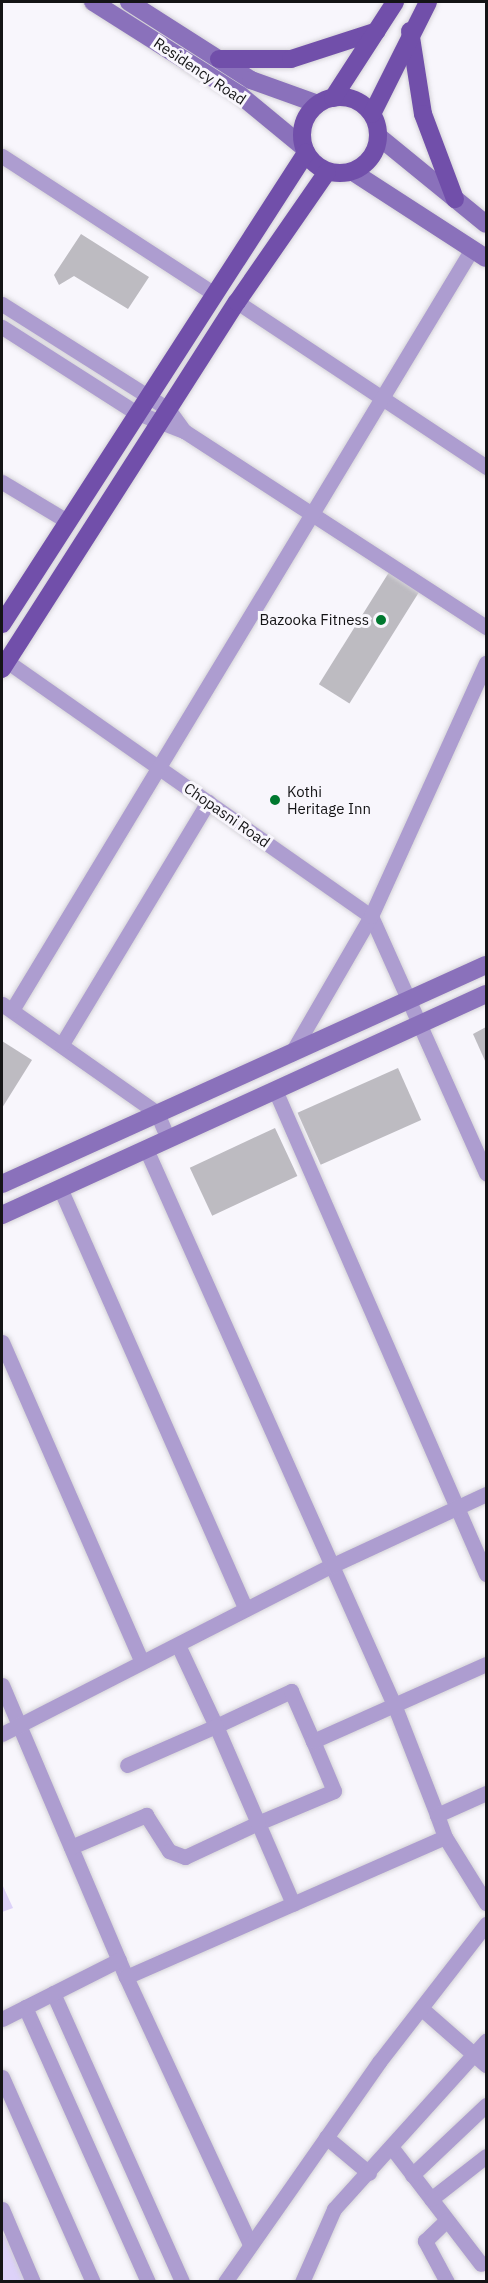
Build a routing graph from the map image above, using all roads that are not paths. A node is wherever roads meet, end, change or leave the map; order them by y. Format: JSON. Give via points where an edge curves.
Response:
{"nodes":[{"id":1,"x":93,"y":2,"type":"edge"},
{"id":2,"x":129,"y":2,"type":"edge"},
{"id":3,"x":395,"y":2,"type":"edge"},
{"id":4,"x":428,"y":2,"type":"edge"},
{"id":5,"x":377,"y":31,"type":"junction"},
{"id":6,"x":410,"y":31,"type":"junction"},
{"id":7,"x":219,"y":59,"type":"junction"},
{"id":8,"x":325,"y":101,"type":"junction"},
{"id":9,"x":372,"y":114,"type":"junction"},
{"id":10,"x":378,"y":136,"type":"junction"},
{"id":11,"x":304,"y":150,"type":"junction"},
{"id":12,"x":2,"y":156,"type":"edge"},
{"id":13,"x":327,"y":172,"type":"junction"},
{"id":14,"x":352,"y":172,"type":"junction"},
{"id":15,"x":455,"y":200,"type":"junction"},
{"id":16,"x":486,"y":224,"type":"edge"},
{"id":17,"x":479,"y":254,"type":"edge"},
{"id":18,"x":213,"y":293,"type":"junction"},
{"id":19,"x":237,"y":302,"type":"junction"},
{"id":20,"x":2,"y":304,"type":"edge"},
{"id":21,"x":2,"y":327,"type":"edge"},
{"id":22,"x":145,"y":395,"type":"junction"},
{"id":23,"x":381,"y":399,"type":"junction"},
{"id":24,"x":168,"y":409,"type":"junction"},
{"id":25,"x":135,"y":412,"type":"junction"},
{"id":26,"x":158,"y":424,"type":"junction"},
{"id":27,"x":184,"y":431,"type":"junction"},
{"id":28,"x":486,"y":467,"type":"edge"},
{"id":29,"x":2,"y":482,"type":"edge"},
{"id":30,"x":314,"y":514,"type":"junction"},
{"id":31,"x":66,"y":521,"type":"junction"},
{"id":32,"x":2,"y":624,"type":"edge"},
{"id":33,"x":486,"y":627,"type":"edge"},
{"id":34,"x":3,"y":663,"type":"edge"},
{"id":35,"x":486,"y":663,"type":"edge"},
{"id":36,"x":158,"y":767,"type":"junction"},
{"id":37,"x":208,"y":802,"type":"junction"},
{"id":38,"x":371,"y":916,"type":"junction"},
{"id":39,"x":486,"y":965,"type":"edge"},
{"id":40,"x":486,"y":994,"type":"edge"},
{"id":41,"x":411,"y":999,"type":"junction"},
{"id":42,"x":7,"y":1007,"type":"edge"},
{"id":43,"x":422,"y":1023,"type":"junction"},
{"id":44,"x":62,"y":1044,"type":"junction"},
{"id":45,"x":291,"y":1054,"type":"junction"},
{"id":46,"x":275,"y":1090,"type":"junction"},
{"id":47,"x":157,"y":1113,"type":"junction"},
{"id":48,"x":168,"y":1139,"type":"junction"},
{"id":49,"x":146,"y":1149,"type":"junction"},
{"id":50,"x":486,"y":1173,"type":"edge"},
{"id":51,"x":2,"y":1184,"type":"edge"},
{"id":52,"x":60,"y":1188,"type":"junction"},
{"id":53,"x":2,"y":1215,"type":"edge"},
{"id":54,"x":2,"y":1342,"type":"edge"},
{"id":55,"x":486,"y":1494,"type":"edge"},
{"id":56,"x":456,"y":1508,"type":"junction"},
{"id":57,"x":331,"y":1566,"type":"junction"},
{"id":58,"x":486,"y":1574,"type":"edge"},
{"id":59,"x":246,"y":1609,"type":"junction"},
{"id":60,"x":178,"y":1645,"type":"junction"},
{"id":61,"x":142,"y":1662,"type":"junction"},
{"id":62,"x":486,"y":1664,"type":"edge"},
{"id":63,"x":2,"y":1685,"type":"edge"},
{"id":64,"x":395,"y":1707,"type":"junction"},
{"id":65,"x":20,"y":1726,"type":"junction"},
{"id":66,"x":216,"y":1726,"type":"junction"},
{"id":67,"x":2,"y":1734,"type":"edge"},
{"id":68,"x":313,"y":1741,"type":"junction"},
{"id":69,"x":127,"y":1765,"type":"dead end"},
{"id":70,"x":486,"y":1793,"type":"edge"},
{"id":71,"x":437,"y":1815,"type":"junction"},
{"id":72,"x":258,"y":1823,"type":"junction"},
{"id":73,"x":445,"y":1837,"type":"junction"},
{"id":74,"x":71,"y":1847,"type":"junction"},
{"id":75,"x":486,"y":1903,"type":"edge"},
{"id":76,"x":293,"y":1904,"type":"junction"},
{"id":77,"x":486,"y":1924,"type":"edge"},
{"id":78,"x":119,"y":1960,"type":"junction"},
{"id":79,"x":126,"y":1977,"type":"junction"},
{"id":80,"x":53,"y":1993,"type":"junction"},
{"id":81,"x":25,"y":2007,"type":"junction"},
{"id":82,"x":422,"y":2009,"type":"junction"},
{"id":83,"x":2,"y":2019,"type":"edge"},
{"id":84,"x":486,"y":2041,"type":"edge"},
{"id":85,"x":481,"y":2060,"type":"edge"},
{"id":86,"x":2,"y":2077,"type":"edge"},
{"id":87,"x":486,"y":2105,"type":"edge"},
{"id":88,"x":326,"y":2137,"type":"junction"},
{"id":89,"x":392,"y":2148,"type":"junction"},
{"id":90,"x":486,"y":2156,"type":"edge"},
{"id":91,"x":369,"y":2173,"type":"junction"},
{"id":92,"x":412,"y":2175,"type":"junction"},
{"id":93,"x":431,"y":2199,"type":"junction"},
{"id":94,"x":2,"y":2209,"type":"edge"},
{"id":95,"x":447,"y":2220,"type":"junction"},
{"id":96,"x":250,"y":2244,"type":"junction"},
{"id":97,"x":481,"y":2264,"type":"dead end"},
{"id":98,"x":33,"y":2282,"type":"edge"},
{"id":99,"x":93,"y":2282,"type":"edge"},
{"id":100,"x":148,"y":2282,"type":"edge"},
{"id":101,"x":182,"y":2282,"type":"edge"},
{"id":102,"x":225,"y":2282,"type":"edge"},
{"id":103,"x":302,"y":2282,"type":"edge"},
{"id":104,"x":447,"y":2282,"type":"edge"}],
"edges":[{"from":1,"to":11,"type":"main road","name":"Residency Road","via":[[240,95]]},
{"from":2,"to":7,"type":"main road","name":"Residency Road"},
{"from":3,"to":5,"type":"main road"},
{"from":4,"to":6,"type":"main road"},
{"from":5,"to":7,"type":"main road","via":[[291,59]]},
{"from":5,"to":8,"type":"main road"},
{"from":6,"to":9,"type":"main road"},
{"from":6,"to":15,"type":"main road","via":[[423,114]]},
{"from":7,"to":8,"type":"main road","name":"Residency Road","via":[[276,93]]},
{"from":8,"to":9,"type":"main road","via":[[355,100]]},
{"from":8,"to":11,"type":"main road","via":[[305,118]]},
{"from":9,"to":10,"type":"main road"},
{"from":10,"to":14,"type":"main road","via":[[371,158]]},
{"from":10,"to":15,"type":"main road"},
{"from":11,"to":13,"type":"main road"},
{"from":11,"to":18,"type":"main road"},
{"from":12,"to":18,"type":"street"},
{"from":13,"to":14,"type":"main road"},
{"from":13,"to":19,"type":"main road"},
{"from":14,"to":17,"type":"main road"},
{"from":15,"to":16,"type":"main road"},
{"from":17,"to":23,"type":"street"},
{"from":18,"to":22,"type":"main road"},
{"from":19,"to":23,"type":"street"},
{"from":19,"to":24,"type":"main road"},
{"from":20,"to":22,"type":"street"},
{"from":21,"to":25,"type":"street"},
{"from":22,"to":24,"type":"street"},
{"from":22,"to":25,"type":"main road"},
{"from":23,"to":28,"type":"street"},
{"from":23,"to":30,"type":"street"},
{"from":24,"to":26,"type":"main road"},
{"from":24,"to":27,"type":"street"},
{"from":25,"to":26,"type":"street"},
{"from":25,"to":31,"type":"main road"},
{"from":26,"to":27,"type":"street"},
{"from":26,"to":34,"type":"main road"},
{"from":27,"to":30,"type":"street"},
{"from":29,"to":31,"type":"street"},
{"from":30,"to":33,"type":"street"},
{"from":30,"to":36,"type":"street"},
{"from":31,"to":32,"type":"main road"},
{"from":34,"to":36,"type":"street","name":"Chopasni Road"},
{"from":35,"to":38,"type":"street"},
{"from":36,"to":37,"type":"street","name":"Chopasni Road"},
{"from":36,"to":42,"type":"street"},
{"from":37,"to":38,"type":"street","name":"Chopasni Road"},
{"from":37,"to":44,"type":"street"},
{"from":38,"to":41,"type":"street","name":"Chopasni Road"},
{"from":38,"to":45,"type":"street"},
{"from":39,"to":41,"type":"main road"},
{"from":40,"to":43,"type":"main road"},
{"from":41,"to":43,"type":"street","name":"Chopasni Road"},
{"from":41,"to":45,"type":"main road"},
{"from":42,"to":44,"type":"street"},
{"from":43,"to":46,"type":"main road"},
{"from":43,"to":50,"type":"street","name":"Chopasni Road"},
{"from":44,"to":47,"type":"street"},
{"from":45,"to":47,"type":"main road"},
{"from":46,"to":48,"type":"main road"},
{"from":46,"to":56,"type":"street"},
{"from":47,"to":48,"type":"street"},
{"from":47,"to":51,"type":"main road"},
{"from":48,"to":49,"type":"main road"},
{"from":49,"to":52,"type":"main road"},
{"from":49,"to":57,"type":"street"},
{"from":52,"to":53,"type":"main road"},
{"from":52,"to":59,"type":"street"},
{"from":54,"to":61,"type":"street"},
{"from":55,"to":56,"type":"street"},
{"from":56,"to":57,"type":"street"},
{"from":56,"to":58,"type":"street"},
{"from":57,"to":59,"type":"street"},
{"from":57,"to":64,"type":"street"},
{"from":59,"to":60,"type":"street"},
{"from":60,"to":61,"type":"street"},
{"from":60,"to":66,"type":"street"},
{"from":61,"to":65,"type":"street"},
{"from":62,"to":64,"type":"street"},
{"from":63,"to":65,"type":"street"},
{"from":64,"to":68,"type":"street"},
{"from":64,"to":71,"type":"street"},
{"from":65,"to":67,"type":"street"},
{"from":65,"to":74,"type":"street"},
{"from":66,"to":68,"type":"street","via":[[291,1691]]},
{"from":66,"to":69,"type":"street"},
{"from":66,"to":72,"type":"street"},
{"from":68,"to":72,"type":"street","via":[[334,1791]]},
{"from":70,"to":71,"type":"street"},
{"from":71,"to":73,"type":"street"},
{"from":72,"to":74,"type":"street","via":[[185,1857],[169,1851],[146,1815]]},
{"from":72,"to":76,"type":"street"},
{"from":73,"to":75,"type":"street"},
{"from":73,"to":76,"type":"street"},
{"from":74,"to":78,"type":"street"},
{"from":76,"to":79,"type":"street"},
{"from":77,"to":82,"type":"street"},
{"from":78,"to":79,"type":"street"},
{"from":78,"to":80,"type":"street"},
{"from":79,"to":96,"type":"street"},
{"from":80,"to":81,"type":"street"},
{"from":80,"to":101,"type":"street"},
{"from":81,"to":83,"type":"street"},
{"from":81,"to":100,"type":"street"},
{"from":82,"to":85,"type":"street"},
{"from":82,"to":88,"type":"street"},
{"from":84,"to":85,"type":"street"},
{"from":85,"to":89,"type":"street"},
{"from":86,"to":99,"type":"street"},
{"from":87,"to":92,"type":"street"},
{"from":88,"to":91,"type":"street"},
{"from":88,"to":96,"type":"street"},
{"from":89,"to":91,"type":"street"},
{"from":89,"to":92,"type":"street"},
{"from":90,"to":93,"type":"street"},
{"from":91,"to":103,"type":"street","via":[[334,2209]]},
{"from":92,"to":93,"type":"street"},
{"from":93,"to":95,"type":"street"},
{"from":94,"to":98,"type":"street"},
{"from":95,"to":97,"type":"street"},
{"from":95,"to":104,"type":"street","via":[[425,2241]]},
{"from":96,"to":102,"type":"street"}]}
